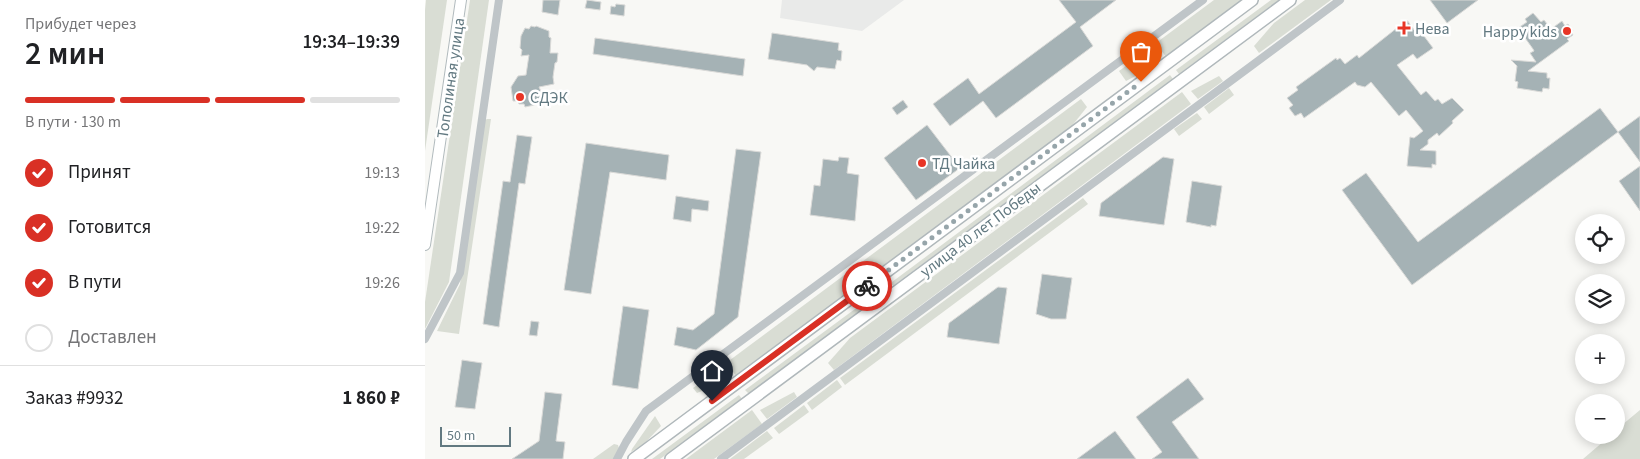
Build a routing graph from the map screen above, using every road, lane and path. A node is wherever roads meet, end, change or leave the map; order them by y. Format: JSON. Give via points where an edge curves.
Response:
{"nodes":[{"id":1,"x":461,"y":0,"type":"edge"},
{"id":2,"x":499,"y":0,"type":"edge"},
{"id":3,"x":1203,"y":0,"type":"edge"},
{"id":4,"x":1252,"y":0,"type":"edge"},
{"id":5,"x":1290,"y":0,"type":"edge"},
{"id":6,"x":1340,"y":0,"type":"edge"},
{"id":7,"x":425,"y":245,"type":"edge"},
{"id":8,"x":878,"y":278,"type":"junction"},
{"id":9,"x":892,"y":295,"type":"junction"},
{"id":10,"x":425,"y":338,"type":"edge"},
{"id":11,"x":617,"y":459,"type":"edge"},
{"id":12,"x":634,"y":459,"type":"edge"},
{"id":13,"x":671,"y":459,"type":"edge"},
{"id":14,"x":721,"y":459,"type":"edge"}],
"edges":[{"from":1,"to":7,"type":"main road","name":"Тополиная улица"},
{"from":2,"to":10,"type":"street","via":[[460,273]]},
{"from":3,"to":11,"type":"street","via":[[646,412]]},
{"from":4,"to":8,"type":"main road","name":"улица 40 лет Победы"},
{"from":5,"to":9,"type":"main road","name":"улица 40 лет Победы"},
{"from":6,"to":14,"type":"street","name":"улица 40 лет Победы"},
{"from":8,"to":9,"type":"main road"},
{"from":8,"to":12,"type":"main road","name":"улица 40 лет Победы"},
{"from":9,"to":13,"type":"main road","name":"улица 40 лет Победы"}]}
